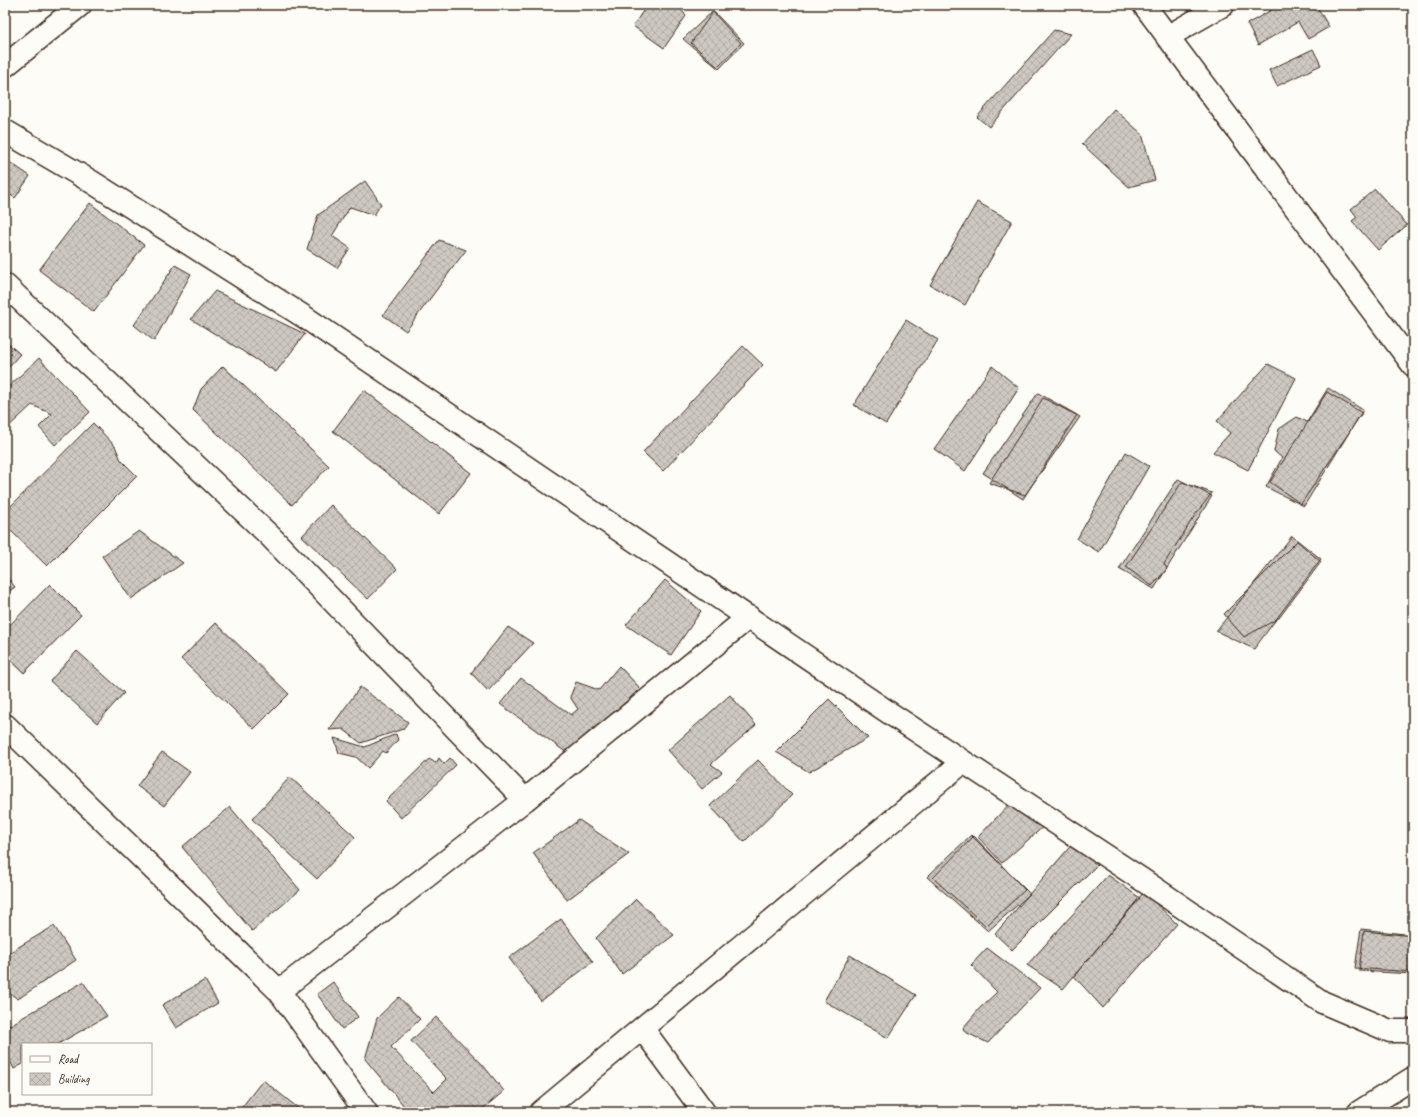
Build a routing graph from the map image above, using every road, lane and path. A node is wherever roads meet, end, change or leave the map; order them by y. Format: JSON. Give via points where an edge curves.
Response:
{"nodes":[{"id":1,"x":80,"y":5,"type":"edge"},
{"id":2,"x":1144,"y":5,"type":"edge"},
{"id":3,"x":1222,"y":5,"type":"edge"},
{"id":4,"x":1168,"y":37,"type":"junction"},
{"id":5,"x":5,"y":66,"type":"edge"},
{"id":6,"x":5,"y":131,"type":"edge"},
{"id":7,"x":5,"y":285,"type":"edge"},
{"id":8,"x":1413,"y":365,"type":"edge"},
{"id":9,"x":749,"y":618,"type":"junction"},
{"id":10,"x":5,"y":725,"type":"edge"},
{"id":11,"x":963,"y":762,"type":"junction"},
{"id":12,"x":525,"y":800,"type":"junction"},
{"id":13,"x":279,"y":991,"type":"junction"},
{"id":14,"x":642,"y":1028,"type":"junction"},
{"id":15,"x":1413,"y":1031,"type":"edge"},
{"id":16,"x":1413,"y":1078,"type":"edge"},
{"id":17,"x":366,"y":1112,"type":"edge"},
{"id":18,"x":541,"y":1112,"type":"edge"},
{"id":19,"x":704,"y":1112,"type":"edge"},
{"id":20,"x":1359,"y":1112,"type":"edge"}],
"edges":[{"from":1,"to":5,"type":"street"},
{"from":2,"to":4,"type":"street"},
{"from":3,"to":4,"type":"street"},
{"from":4,"to":8,"type":"street"},
{"from":6,"to":9,"type":"street","via":[[92,182],[306,318]]},
{"from":7,"to":12,"type":"street","via":[[270,536]]},
{"from":9,"to":11,"type":"street"},
{"from":9,"to":12,"type":"street"},
{"from":10,"to":13,"type":"street"},
{"from":11,"to":14,"type":"street"},
{"from":11,"to":15,"type":"street","via":[[1322,1002],[1390,1031]]},
{"from":12,"to":13,"type":"street"},
{"from":13,"to":17,"type":"street"},
{"from":14,"to":18,"type":"street"},
{"from":14,"to":19,"type":"street"},
{"from":16,"to":20,"type":"street"}]}
